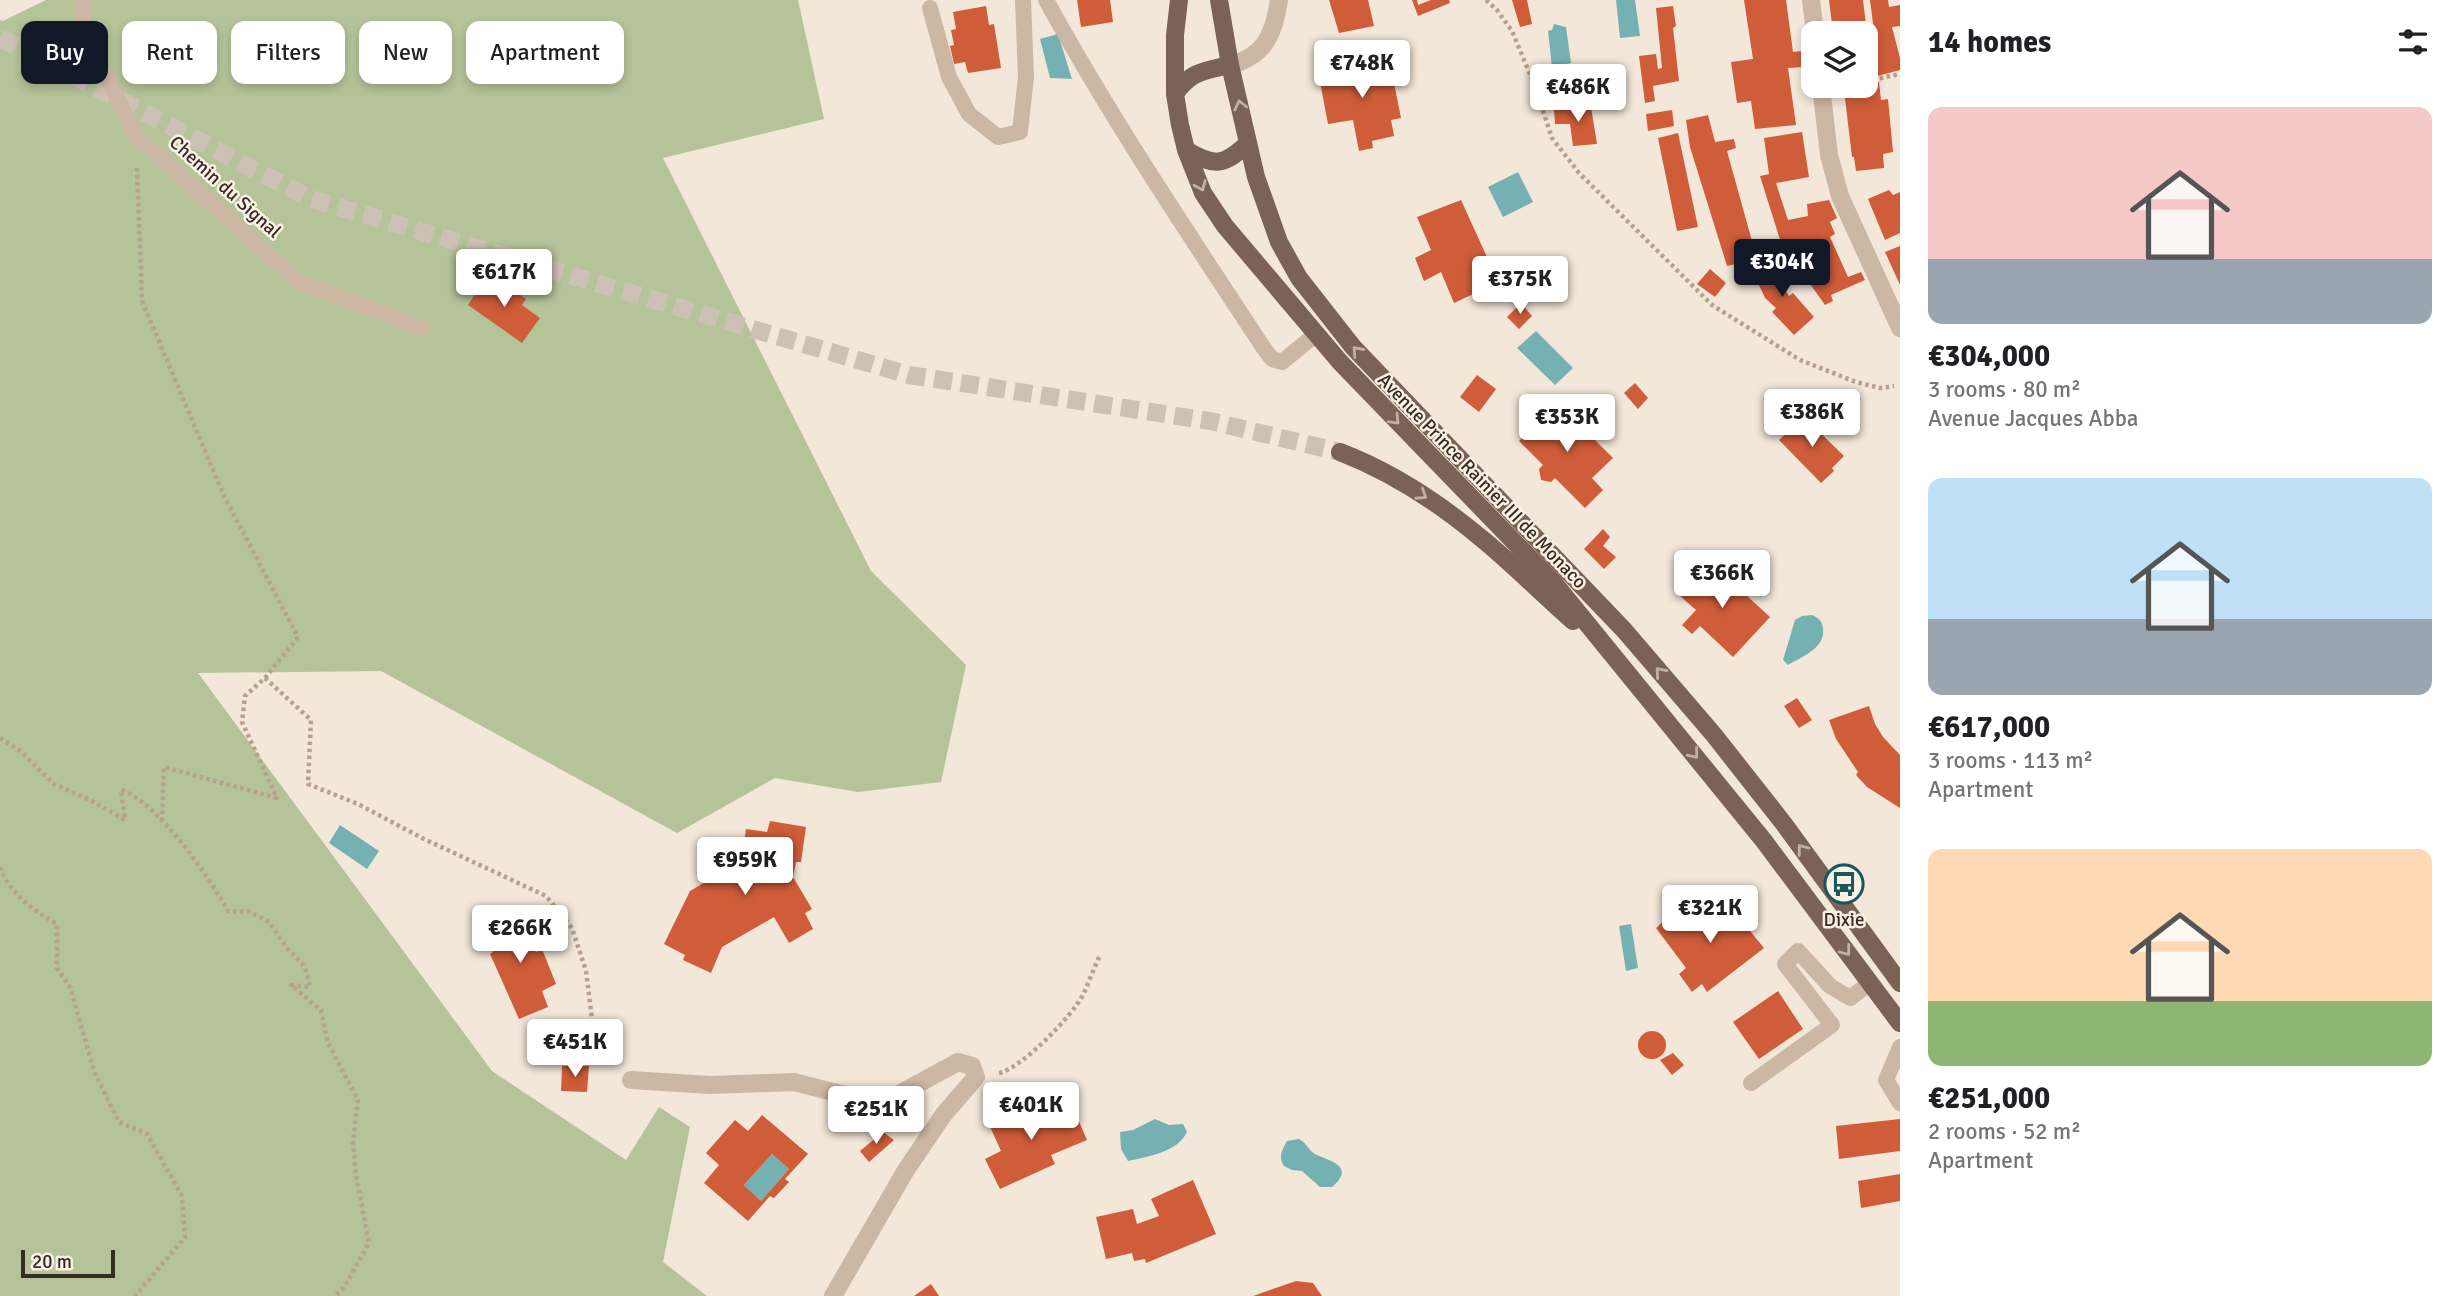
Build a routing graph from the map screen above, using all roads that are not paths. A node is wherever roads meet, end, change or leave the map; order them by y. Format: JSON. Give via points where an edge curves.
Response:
{"nodes":[{"id":1,"x":82,"y":0,"type":"edge"},
{"id":2,"x":1023,"y":0,"type":"edge"},
{"id":3,"x":1046,"y":0,"type":"edge"},
{"id":4,"x":1179,"y":0,"type":"edge"},
{"id":5,"x":1219,"y":0,"type":"edge"},
{"id":6,"x":1279,"y":0,"type":"edge"},
{"id":7,"x":1811,"y":0,"type":"edge"},
{"id":8,"x":930,"y":8,"type":"dead end"},
{"id":9,"x":1814,"y":21,"type":"edge"},
{"id":10,"x":1230,"y":65,"type":"junction"},
{"id":11,"x":1175,"y":94,"type":"junction"},
{"id":12,"x":1822,"y":98,"type":"edge"},
{"id":13,"x":1248,"y":143,"type":"junction"},
{"id":14,"x":1186,"y":150,"type":"junction"},
{"id":15,"x":422,"y":328,"type":"dead end"},
{"id":16,"x":1900,"y":328,"type":"edge"},
{"id":17,"x":1315,"y":335,"type":"junction"},
{"id":18,"x":1340,"y":452,"type":"tunnel mouth"},
{"id":19,"x":1603,"y":645,"type":"junction"},
{"id":20,"x":1870,"y":983,"type":"junction"},
{"id":21,"x":1900,"y":983,"type":"edge"},
{"id":22,"x":1900,"y":1023,"type":"edge"},
{"id":23,"x":1900,"y":1046,"type":"edge"},
{"id":24,"x":631,"y":1080,"type":"dead end"},
{"id":25,"x":1751,"y":1083,"type":"dead end"},
{"id":26,"x":1900,"y":1103,"type":"edge"},
{"id":27,"x":833,"y":1296,"type":"edge"}],
"edges":[{"from":1,"to":15,"type":"lane","name":"Chemin du Signal","via":[[85,33],[136,136],[299,282]]},
{"from":2,"to":8,"type":"lane","via":[[1026,77],[1020,132],[998,137],[969,114],[949,77]]},
{"from":3,"to":17,"type":"lane","via":[[1125,136],[1272,359],[1282,362]]},
{"from":4,"to":11,"type":"main road","name":"Avenue Prince Rainier III de Monaco"},
{"from":5,"to":10,"type":"main road","name":"Avenue Prince Rainier III de Monaco"},
{"from":6,"to":10,"type":"street","via":[[1268,40],[1254,56]]},
{"from":7,"to":9,"type":"street"},
{"from":10,"to":11,"type":"main road","via":[[1198,72]]},
{"from":13,"to":10,"type":"main road","name":"Avenue Prince Rainier III de Monaco","one_way":true},
{"from":11,"to":14,"type":"main road","name":"Avenue Prince Rainier III de Monaco"},
{"from":12,"to":16,"type":"street","via":[[1829,155],[1840,196]]},
{"from":13,"to":14,"type":"main road","via":[[1222,162]]},
{"from":21,"to":13,"type":"main road","name":"Avenue Prince Rainier III de Monaco","one_way":true,"via":[[1776,814],[1642,651],[1330,319],[1279,242]]},
{"from":14,"to":17,"type":"main road","name":"Avenue Prince Rainier III de Monaco","one_way":true,"via":[[1203,193],[1225,226]]},
{"from":17,"to":19,"type":"main road","name":"Avenue Prince Rainier III de Monaco","one_way":true,"via":[[1554,583]]},
{"from":18,"to":19,"type":"main road","one_way":true,"via":[[1377,466],[1482,538]]},
{"from":19,"to":20,"type":"main road","name":"Avenue Prince Rainier III de Monaco","one_way":true,"via":[[1764,841]]},
{"from":20,"to":22,"type":"main road","name":"Avenue Prince Rainier III de Monaco"},
{"from":20,"to":25,"type":"lane","via":[[1850,998],[1830,986],[1798,951],[1785,964],[1832,1025]]},
{"from":23,"to":26,"type":"lane","via":[[1886,1080]]},
{"from":24,"to":27,"type":"street","via":[[710,1085],[794,1082],[860,1099],[892,1098],[958,1062],[972,1066],[976,1077],[914,1158]]}]}
